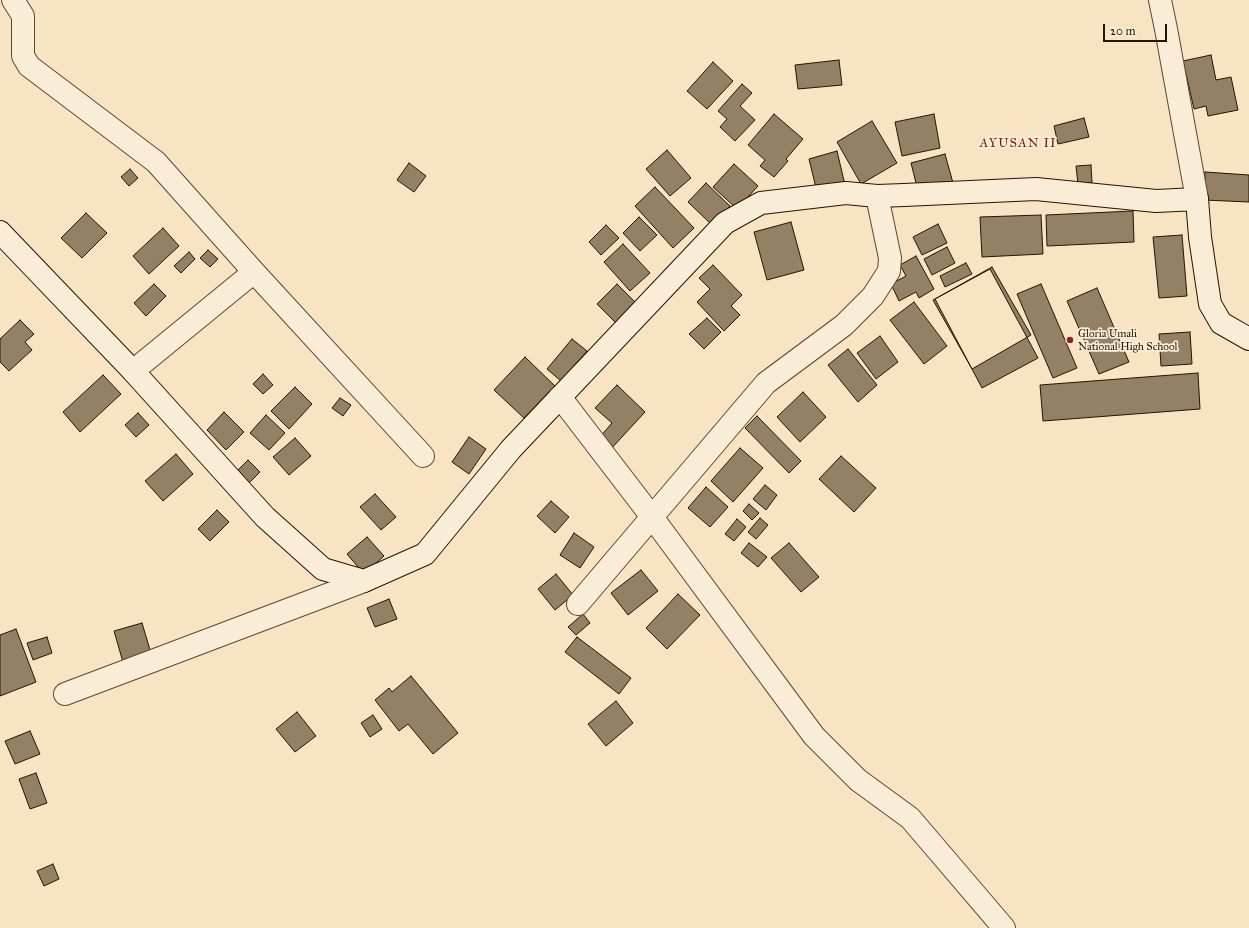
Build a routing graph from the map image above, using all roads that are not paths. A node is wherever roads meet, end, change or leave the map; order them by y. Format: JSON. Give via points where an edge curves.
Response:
{"nodes":[{"id":1,"x":13,"y":0,"type":"edge"},
{"id":2,"x":1160,"y":0,"type":"edge"},
{"id":3,"x":877,"y":196,"type":"junction"},
{"id":4,"x":1197,"y":198,"type":"junction"},
{"id":5,"x":0,"y":232,"type":"edge"},
{"id":6,"x":254,"y":272,"type":"junction"},
{"id":7,"x":1249,"y":339,"type":"edge"},
{"id":8,"x":133,"y":371,"type":"junction"},
{"id":9,"x":560,"y":397,"type":"junction"},
{"id":10,"x":423,"y":456,"type":"dead end"},
{"id":11,"x":652,"y":517,"type":"junction"},
{"id":12,"x":364,"y":581,"type":"junction"},
{"id":13,"x":578,"y":604,"type":"dead end"},
{"id":14,"x":65,"y":694,"type":"dead end"},
{"id":15,"x":1004,"y":928,"type":"edge"}],
"edges":[{"from":1,"to":6,"type":"street","via":[[23,16],[23,56],[29,66],[156,162]]},
{"from":2,"to":4,"type":"street"},
{"from":3,"to":4,"type":"street","via":[[1036,189],[1156,201]]},
{"from":3,"to":9,"type":"street","via":[[846,193],[761,203],[725,223]]},
{"from":3,"to":11,"type":"street","via":[[890,258],[889,271],[872,296],[844,325],[766,383]]},
{"from":4,"to":7,"type":"street","via":[[1210,304],[1221,323]]},
{"from":5,"to":8,"type":"street"},
{"from":6,"to":8,"type":"street"},
{"from":6,"to":10,"type":"street"},
{"from":8,"to":12,"type":"street","via":[[265,517],[323,569]]},
{"from":9,"to":11,"type":"street"},
{"from":9,"to":12,"type":"street","via":[[511,449],[425,554]]},
{"from":11,"to":13,"type":"street"},
{"from":11,"to":15,"type":"street","via":[[814,736],[858,780],[910,818]]},
{"from":12,"to":14,"type":"street"}]}
